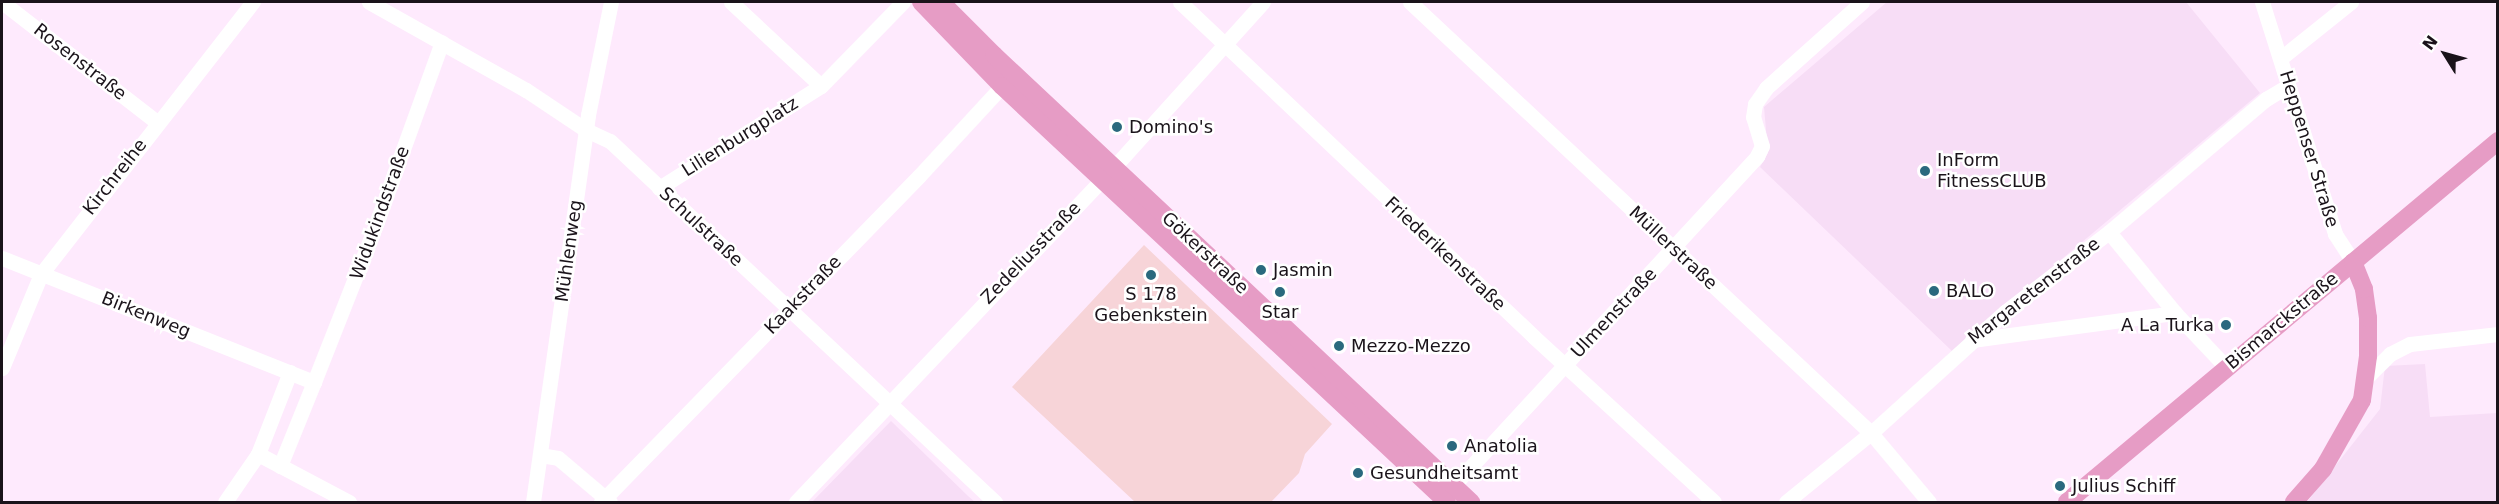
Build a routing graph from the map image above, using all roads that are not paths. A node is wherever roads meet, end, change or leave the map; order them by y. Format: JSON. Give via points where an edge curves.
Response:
{"nodes":[{"id":1,"x":2,"y":2,"type":"edge"},
{"id":2,"x":253,"y":2,"type":"edge"},
{"id":3,"x":369,"y":2,"type":"edge"},
{"id":4,"x":611,"y":2,"type":"edge"},
{"id":5,"x":731,"y":2,"type":"edge"},
{"id":6,"x":903,"y":2,"type":"edge"},
{"id":7,"x":921,"y":2,"type":"edge"},
{"id":8,"x":941,"y":2,"type":"edge"},
{"id":9,"x":1180,"y":2,"type":"edge"},
{"id":10,"x":1263,"y":2,"type":"edge"},
{"id":11,"x":1410,"y":2,"type":"edge"},
{"id":12,"x":1862,"y":2,"type":"edge"},
{"id":13,"x":2262,"y":2,"type":"edge"},
{"id":14,"x":2351,"y":2,"type":"edge"},
{"id":15,"x":442,"y":42,"type":"junction"},
{"id":16,"x":1223,"y":45,"type":"junction"},
{"id":17,"x":2281,"y":58,"type":"junction"},
{"id":18,"x":821,"y":86,"type":"junction"},
{"id":19,"x":1002,"y":86,"type":"junction"},
{"id":20,"x":2288,"y":86,"type":"junction"},
{"id":21,"x":158,"y":123,"type":"junction"},
{"id":22,"x":586,"y":130,"type":"junction"},
{"id":23,"x":2498,"y":141,"type":"edge"},
{"id":24,"x":1107,"y":174,"type":"junction"},
{"id":25,"x":660,"y":188,"type":"junction"},
{"id":26,"x":2109,"y":232,"type":"junction"},
{"id":27,"x":1673,"y":248,"type":"junction"},
{"id":28,"x":2,"y":258,"type":"edge"},
{"id":29,"x":2353,"y":262,"type":"junction"},
{"id":30,"x":41,"y":274,"type":"junction"},
{"id":31,"x":790,"y":309,"type":"junction"},
{"id":32,"x":2175,"y":313,"type":"junction"},
{"id":33,"x":2498,"y":334,"type":"edge"},
{"id":34,"x":1972,"y":340,"type":"junction"},
{"id":35,"x":1566,"y":365,"type":"junction"},
{"id":36,"x":2226,"y":367,"type":"junction"},
{"id":37,"x":2,"y":368,"type":"edge"},
{"id":38,"x":290,"y":372,"type":"junction"},
{"id":39,"x":2364,"y":380,"type":"junction"},
{"id":40,"x":314,"y":382,"type":"junction"},
{"id":41,"x":888,"y":404,"type":"junction"},
{"id":42,"x":1871,"y":433,"type":"junction"},
{"id":43,"x":258,"y":454,"type":"junction"},
{"id":44,"x":540,"y":455,"type":"junction"},
{"id":45,"x":280,"y":466,"type":"junction"},
{"id":46,"x":1445,"y":497,"type":"edge"},
{"id":47,"x":605,"y":501,"type":"edge"},
{"id":48,"x":225,"y":502,"type":"edge"},
{"id":49,"x":349,"y":502,"type":"edge"},
{"id":50,"x":533,"y":502,"type":"edge"},
{"id":51,"x":796,"y":502,"type":"edge"},
{"id":52,"x":995,"y":502,"type":"edge"},
{"id":53,"x":1471,"y":502,"type":"edge"},
{"id":54,"x":1714,"y":502,"type":"edge"},
{"id":55,"x":1786,"y":502,"type":"edge"},
{"id":56,"x":1929,"y":502,"type":"edge"},
{"id":57,"x":2067,"y":502,"type":"edge"},
{"id":58,"x":2294,"y":502,"type":"edge"}],
"edges":[{"from":1,"to":21,"type":"street","name":"Rosenstraße"},
{"from":2,"to":21,"type":"street","name":"Kirchreihe"},
{"from":3,"to":15,"type":"street","name":"Schulstraße"},
{"from":4,"to":22,"type":"street","name":"Mühlenweg"},
{"from":5,"to":18,"type":"street"},
{"from":6,"to":18,"type":"street","name":"Lilienburgplatz"},
{"from":7,"to":19,"type":"main road","name":"Gökerstraße"},
{"from":8,"to":24,"type":"main road","name":"Gökerstraße"},
{"from":9,"to":16,"type":"street","name":"Friederikenstraße"},
{"from":10,"to":16,"type":"street","name":"Zedeliusstraße"},
{"from":11,"to":27,"type":"street","name":"Müllerstraße"},
{"from":12,"to":27,"type":"street","name":"Ulmenstraße","via":[[1766,88],[1755,104],[1753,117],[1762,146],[1758,156]]},
{"from":13,"to":17,"type":"street","name":"Heppenser Straße"},
{"from":14,"to":17,"type":"street"},
{"from":15,"to":22,"type":"street","name":"Schulstraße"},
{"from":15,"to":40,"type":"street","name":"Widukindstraße"},
{"from":16,"to":24,"type":"street","name":"Zedeliusstraße"},
{"from":16,"to":35,"type":"street","name":"Friederikenstraße"},
{"from":17,"to":20,"type":"street","name":"Heppenser Straße"},
{"from":18,"to":25,"type":"street","name":"Lilienburgplatz"},
{"from":19,"to":24,"type":"main road","name":"Gökerstraße"},
{"from":19,"to":31,"type":"street","name":"Kaakstraße"},
{"from":20,"to":26,"type":"street","name":"Margaretenstraße","via":[[2266,99]]},
{"from":20,"to":29,"type":"street","name":"Heppenser Straße","via":[[2335,234]]},
{"from":21,"to":30,"type":"street","name":"Kirchreihe"},
{"from":22,"to":25,"type":"street","name":"Schulstraße","via":[[610,141]]},
{"from":22,"to":44,"type":"street","name":"Mühlenweg"},
{"from":23,"to":29,"type":"main road","name":"Bismarckstraße"},
{"from":24,"to":41,"type":"street","name":"Zedeliusstraße"},
{"from":24,"to":46,"type":"main road","name":"Gökerstraße"},
{"from":25,"to":31,"type":"street","name":"Schulstraße"},
{"from":26,"to":32,"type":"street"},
{"from":26,"to":34,"type":"street","name":"Margaretenstraße"},
{"from":27,"to":35,"type":"street","name":"Ulmenstraße"},
{"from":27,"to":42,"type":"street","name":"Müllerstraße"},
{"from":28,"to":30,"type":"street","name":"Birkenweg"},
{"from":29,"to":36,"type":"main road","name":"Bismarckstraße"},
{"from":29,"to":39,"type":"main road","name":"Heppenser Straße","via":[[2364,289],[2368,318]]},
{"from":30,"to":37,"type":"street","name":"Kirchreihe"},
{"from":30,"to":38,"type":"street","name":"Birkenweg"},
{"from":31,"to":41,"type":"street","name":"Schulstraße"},
{"from":31,"to":47,"type":"street","name":"Kaakstraße"},
{"from":32,"to":34,"type":"street"},
{"from":32,"to":36,"type":"street"},
{"from":33,"to":39,"type":"street","via":[[2410,344],[2390,354]]},
{"from":34,"to":42,"type":"street","name":"Margaretenstraße"},
{"from":35,"to":46,"type":"street","name":"Ulmenstraße"},
{"from":35,"to":54,"type":"street","name":"Friederikenstraße"},
{"from":36,"to":57,"type":"main road","name":"Bismarckstraße"},
{"from":38,"to":40,"type":"street"},
{"from":38,"to":43,"type":"street"},
{"from":39,"to":58,"type":"main road","name":"Heppenser Straße","via":[[2362,400],[2323,469]]},
{"from":40,"to":45,"type":"street","name":"Widukindstraße"},
{"from":41,"to":51,"type":"street","name":"Zedeliusstraße"},
{"from":41,"to":52,"type":"street","name":"Schulstraße"},
{"from":42,"to":55,"type":"street","name":"Margaretenstraße"},
{"from":42,"to":56,"type":"street","name":"Müllerstraße"},
{"from":43,"to":45,"type":"street"},
{"from":43,"to":48,"type":"street"},
{"from":44,"to":47,"type":"street","via":[[558,458]]},
{"from":44,"to":50,"type":"street","name":"Mühlenweg"},
{"from":45,"to":49,"type":"street"},
{"from":46,"to":53,"type":"main road","name":"Gökerstraße"}]}
